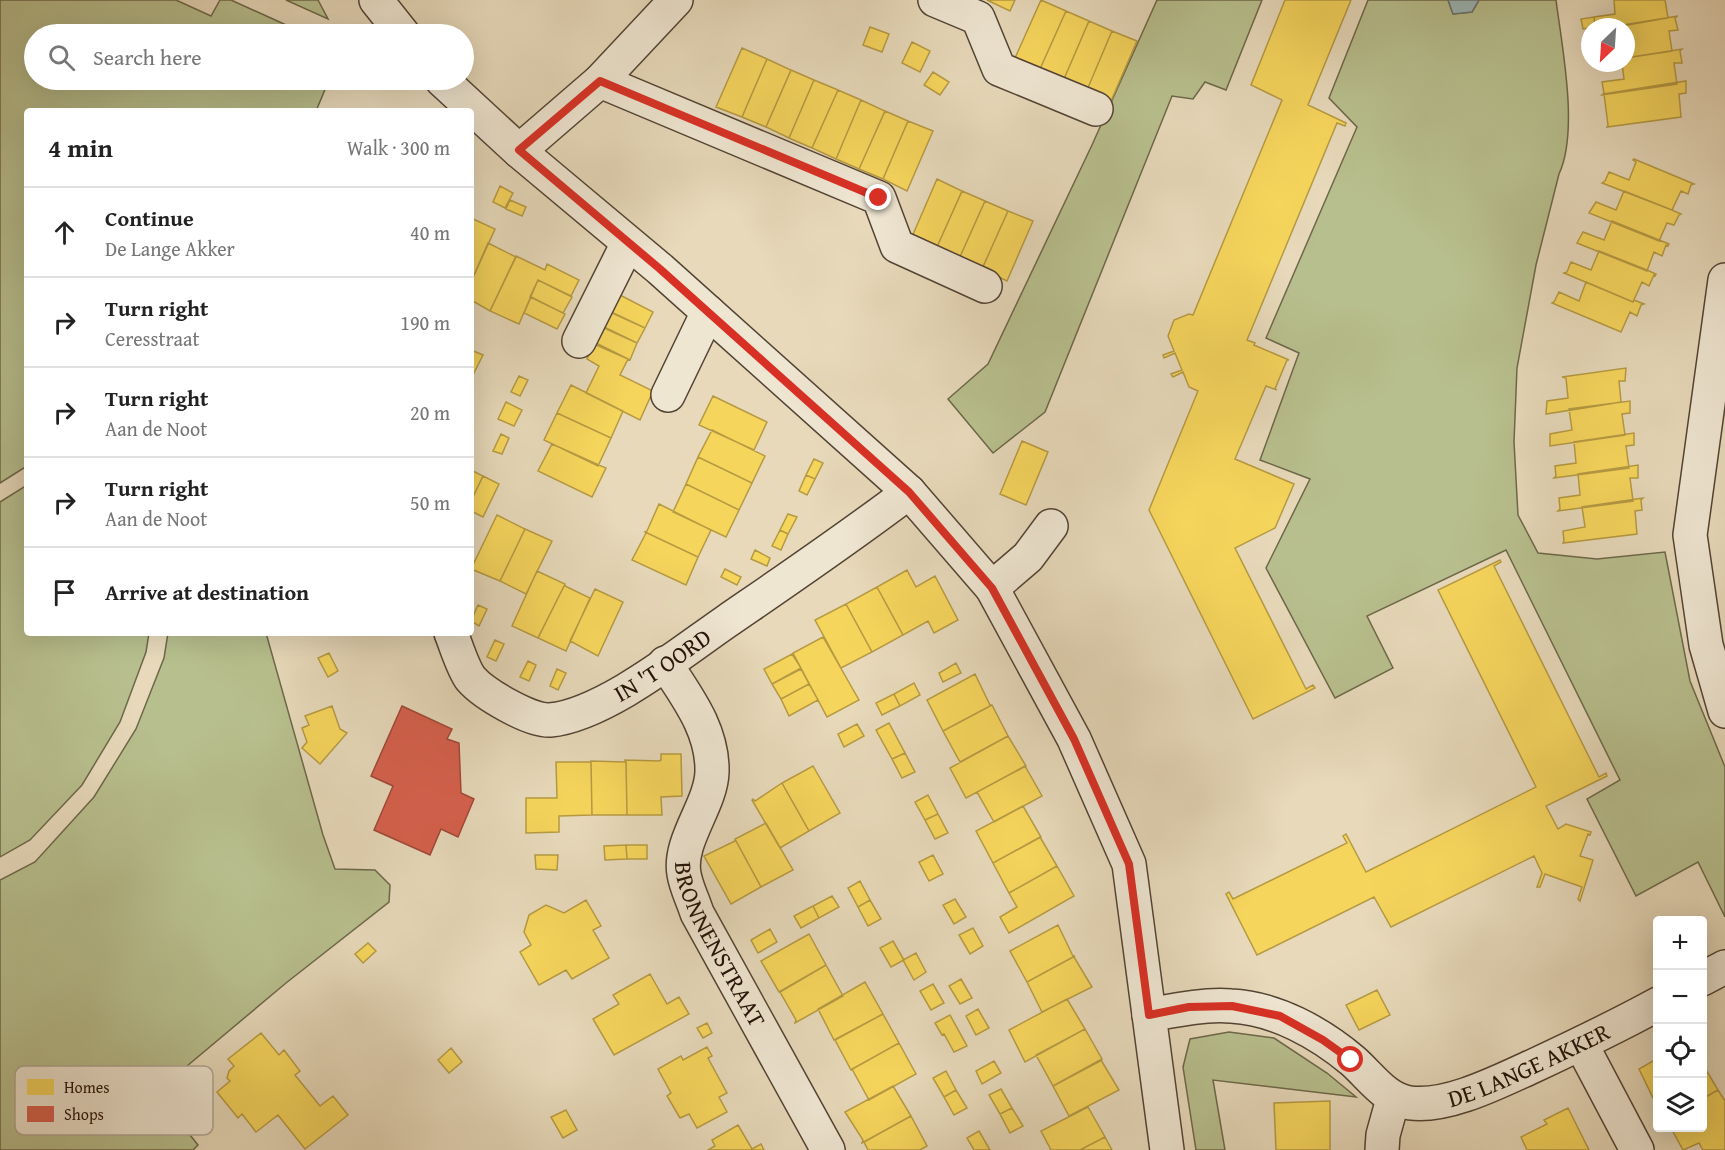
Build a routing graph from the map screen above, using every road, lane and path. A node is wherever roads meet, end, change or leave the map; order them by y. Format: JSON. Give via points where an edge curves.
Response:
{"nodes":[{"id":1,"x":376,"y":0,"type":"edge"},
{"id":2,"x":935,"y":0,"type":"edge"},
{"id":3,"x":666,"y":3,"type":"edge"},
{"id":4,"x":395,"y":24,"type":"edge"},
{"id":5,"x":600,"y":81,"type":"junction"},
{"id":6,"x":440,"y":92,"type":"edge"},
{"id":7,"x":462,"y":108,"type":"edge"},
{"id":8,"x":1096,"y":109,"type":"dead end"},
{"id":9,"x":474,"y":117,"type":"edge"},
{"id":10,"x":519,"y":150,"type":"junction"},
{"id":11,"x":628,"y":243,"type":"junction"},
{"id":12,"x":1725,"y":280,"type":"edge"},
{"id":13,"x":985,"y":286,"type":"dead end"},
{"id":14,"x":708,"y":312,"type":"junction"},
{"id":15,"x":579,"y":341,"type":"dead end"},
{"id":16,"x":668,"y":395,"type":"dead end"},
{"id":17,"x":909,"y":492,"type":"junction"},
{"id":18,"x":1051,"y":526,"type":"dead end"},
{"id":19,"x":992,"y":588,"type":"junction"},
{"id":20,"x":452,"y":636,"type":"edge"},
{"id":21,"x":665,"y":663,"type":"junction"},
{"id":22,"x":1725,"y":711,"type":"edge"},
{"id":23,"x":1725,"y":967,"type":"edge"},
{"id":24,"x":1707,"y":976,"type":"edge"},
{"id":25,"x":1653,"y":1007,"type":"edge"},
{"id":26,"x":1149,"y":1015,"type":"junction"},
{"id":27,"x":1581,"y":1044,"type":"junction"},
{"id":28,"x":1393,"y":1099,"type":"junction"},
{"id":29,"x":828,"y":1150,"type":"edge"},
{"id":30,"x":1167,"y":1150,"type":"edge"},
{"id":31,"x":1382,"y":1150,"type":"edge"},
{"id":32,"x":1637,"y":1150,"type":"edge"}],
"edges":[{"from":1,"to":4,"type":"street"},
{"from":2,"to":8,"type":"street","via":[[978,18],[999,69]]},
{"from":3,"to":5,"type":"street"},
{"from":5,"to":10,"type":"street"},
{"from":5,"to":13,"type":"street","via":[[879,198],[897,246]]},
{"from":6,"to":7,"type":"street"},
{"from":9,"to":10,"type":"street"},
{"from":10,"to":11,"type":"street"},
{"from":11,"to":14,"type":"street"},
{"from":11,"to":15,"type":"street"},
{"from":12,"to":22,"type":"street","via":[[1690,535],[1706,645]]},
{"from":14,"to":16,"type":"street"},
{"from":14,"to":17,"type":"street"},
{"from":17,"to":19,"type":"street"},
{"from":17,"to":21,"type":"street","name":"IN 'T OORD"},
{"from":18,"to":19,"type":"street","via":[[1028,557]]},
{"from":19,"to":26,"type":"street","via":[[1074,739],[1129,864]]},
{"from":20,"to":21,"type":"street","name":"IN 'T OORD","via":[[469,677],[476,684],[491,697],[548,720],[587,711]]},
{"from":21,"to":29,"type":"street","name":"BRONNENSTRAAT","via":[[699,716],[710,748],[712,773],[685,853],[683,873],[697,913]]},
{"from":23,"to":24,"type":"street"},
{"from":25,"to":27,"type":"street","name":"DE LANGE AKKER"},
{"from":26,"to":28,"type":"street","via":[[1189,1007],[1232,1006],[1280,1016],[1351,1060]]},
{"from":26,"to":30,"type":"street"},
{"from":27,"to":28,"type":"street","name":"DE LANGE AKKER","via":[[1470,1094],[1412,1104]]},
{"from":27,"to":32,"type":"street"},
{"from":28,"to":31,"type":"street"}]}
